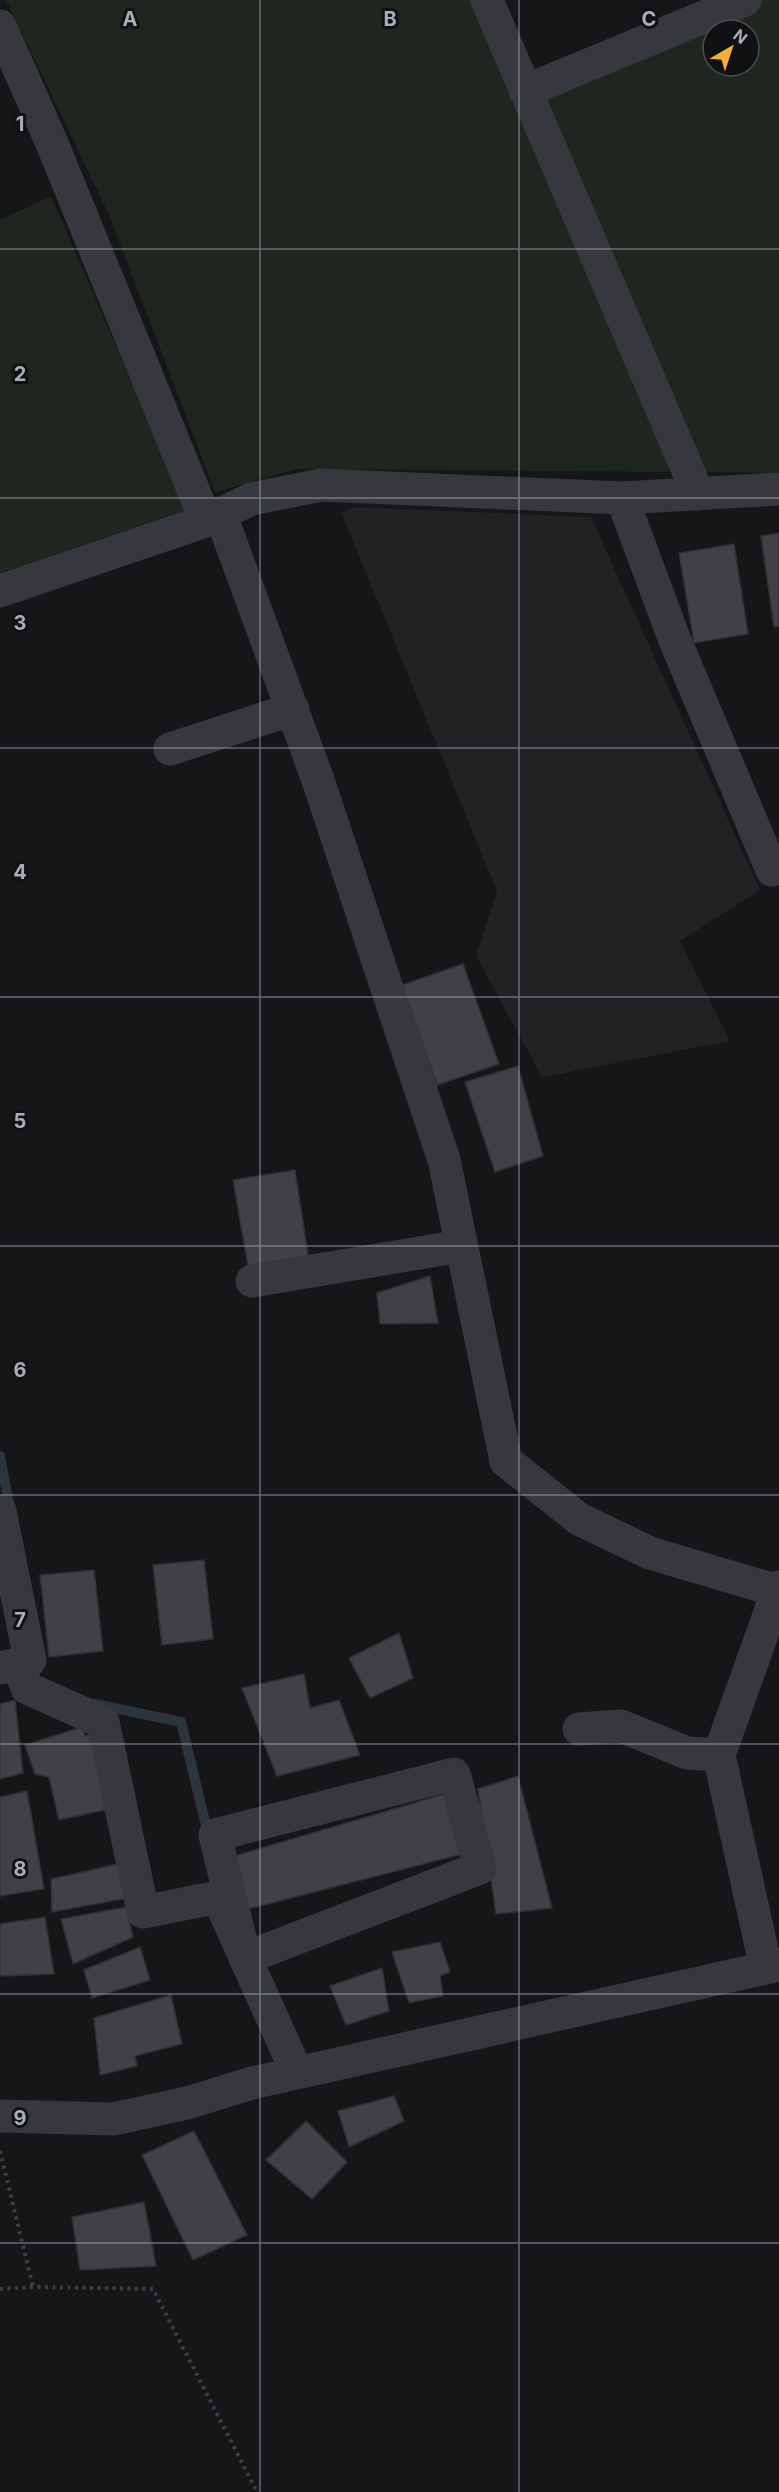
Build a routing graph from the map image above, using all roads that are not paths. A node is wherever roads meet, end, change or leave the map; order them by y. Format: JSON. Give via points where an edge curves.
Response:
{"nodes":[{"id":1,"x":487,"y":0,"type":"edge"},
{"id":2,"x":745,"y":0,"type":"edge"},
{"id":3,"x":0,"y":26,"type":"edge"},
{"id":4,"x":525,"y":91,"type":"junction"},
{"id":5,"x":779,"y":489,"type":"edge"},
{"id":6,"x":698,"y":494,"type":"junction"},
{"id":7,"x":622,"y":498,"type":"junction"},
{"id":8,"x":213,"y":517,"type":"junction"},
{"id":9,"x":0,"y":591,"type":"edge"},
{"id":10,"x":293,"y":710,"type":"junction"},
{"id":11,"x":170,"y":749,"type":"dead end"},
{"id":12,"x":779,"y":868,"type":"edge"},
{"id":13,"x":461,"y":1246,"type":"junction"},
{"id":14,"x":252,"y":1281,"type":"dead end"},
{"id":15,"x":0,"y":1511,"type":"edge"},
{"id":16,"x":778,"y":1589,"type":"edge"},
{"id":17,"x":9,"y":1666,"type":"edge"},
{"id":18,"x":579,"y":1728,"type":"dead end"},
{"id":19,"x":719,"y":1755,"type":"junction"},
{"id":20,"x":245,"y":1958,"type":"junction"},
{"id":21,"x":772,"y":1966,"type":"edge"},
{"id":22,"x":297,"y":2073,"type":"junction"},
{"id":23,"x":0,"y":2116,"type":"edge"}],
"edges":[{"from":1,"to":4,"type":"street"},
{"from":2,"to":4,"type":"street"},
{"from":3,"to":8,"type":"street"},
{"from":4,"to":6,"type":"street"},
{"from":5,"to":6,"type":"street"},
{"from":6,"to":7,"type":"street"},
{"from":7,"to":8,"type":"street","via":[[321,485],[251,500]]},
{"from":7,"to":12,"type":"street","via":[[674,638],[772,870]]},
{"from":8,"to":9,"type":"street"},
{"from":8,"to":10,"type":"street"},
{"from":10,"to":11,"type":"street"},
{"from":10,"to":13,"type":"street","via":[[444,1160]]},
{"from":13,"to":14,"type":"street"},
{"from":13,"to":16,"type":"street","via":[[506,1461],[579,1519],[639,1549]]},
{"from":15,"to":17,"type":"street","via":[[30,1660]]},
{"from":16,"to":19,"type":"street"},
{"from":17,"to":20,"type":"street","via":[[27,1688],[103,1722],[142,1912],[218,1897]]},
{"from":18,"to":19,"type":"street","via":[[621,1726],[687,1753]]},
{"from":19,"to":21,"type":"street"},
{"from":20,"to":20,"type":"street","via":[[215,1835],[454,1774],[480,1868]]},
{"from":20,"to":22,"type":"street"},
{"from":21,"to":22,"type":"street"},
{"from":22,"to":23,"type":"street","via":[[113,2119]]}]}
